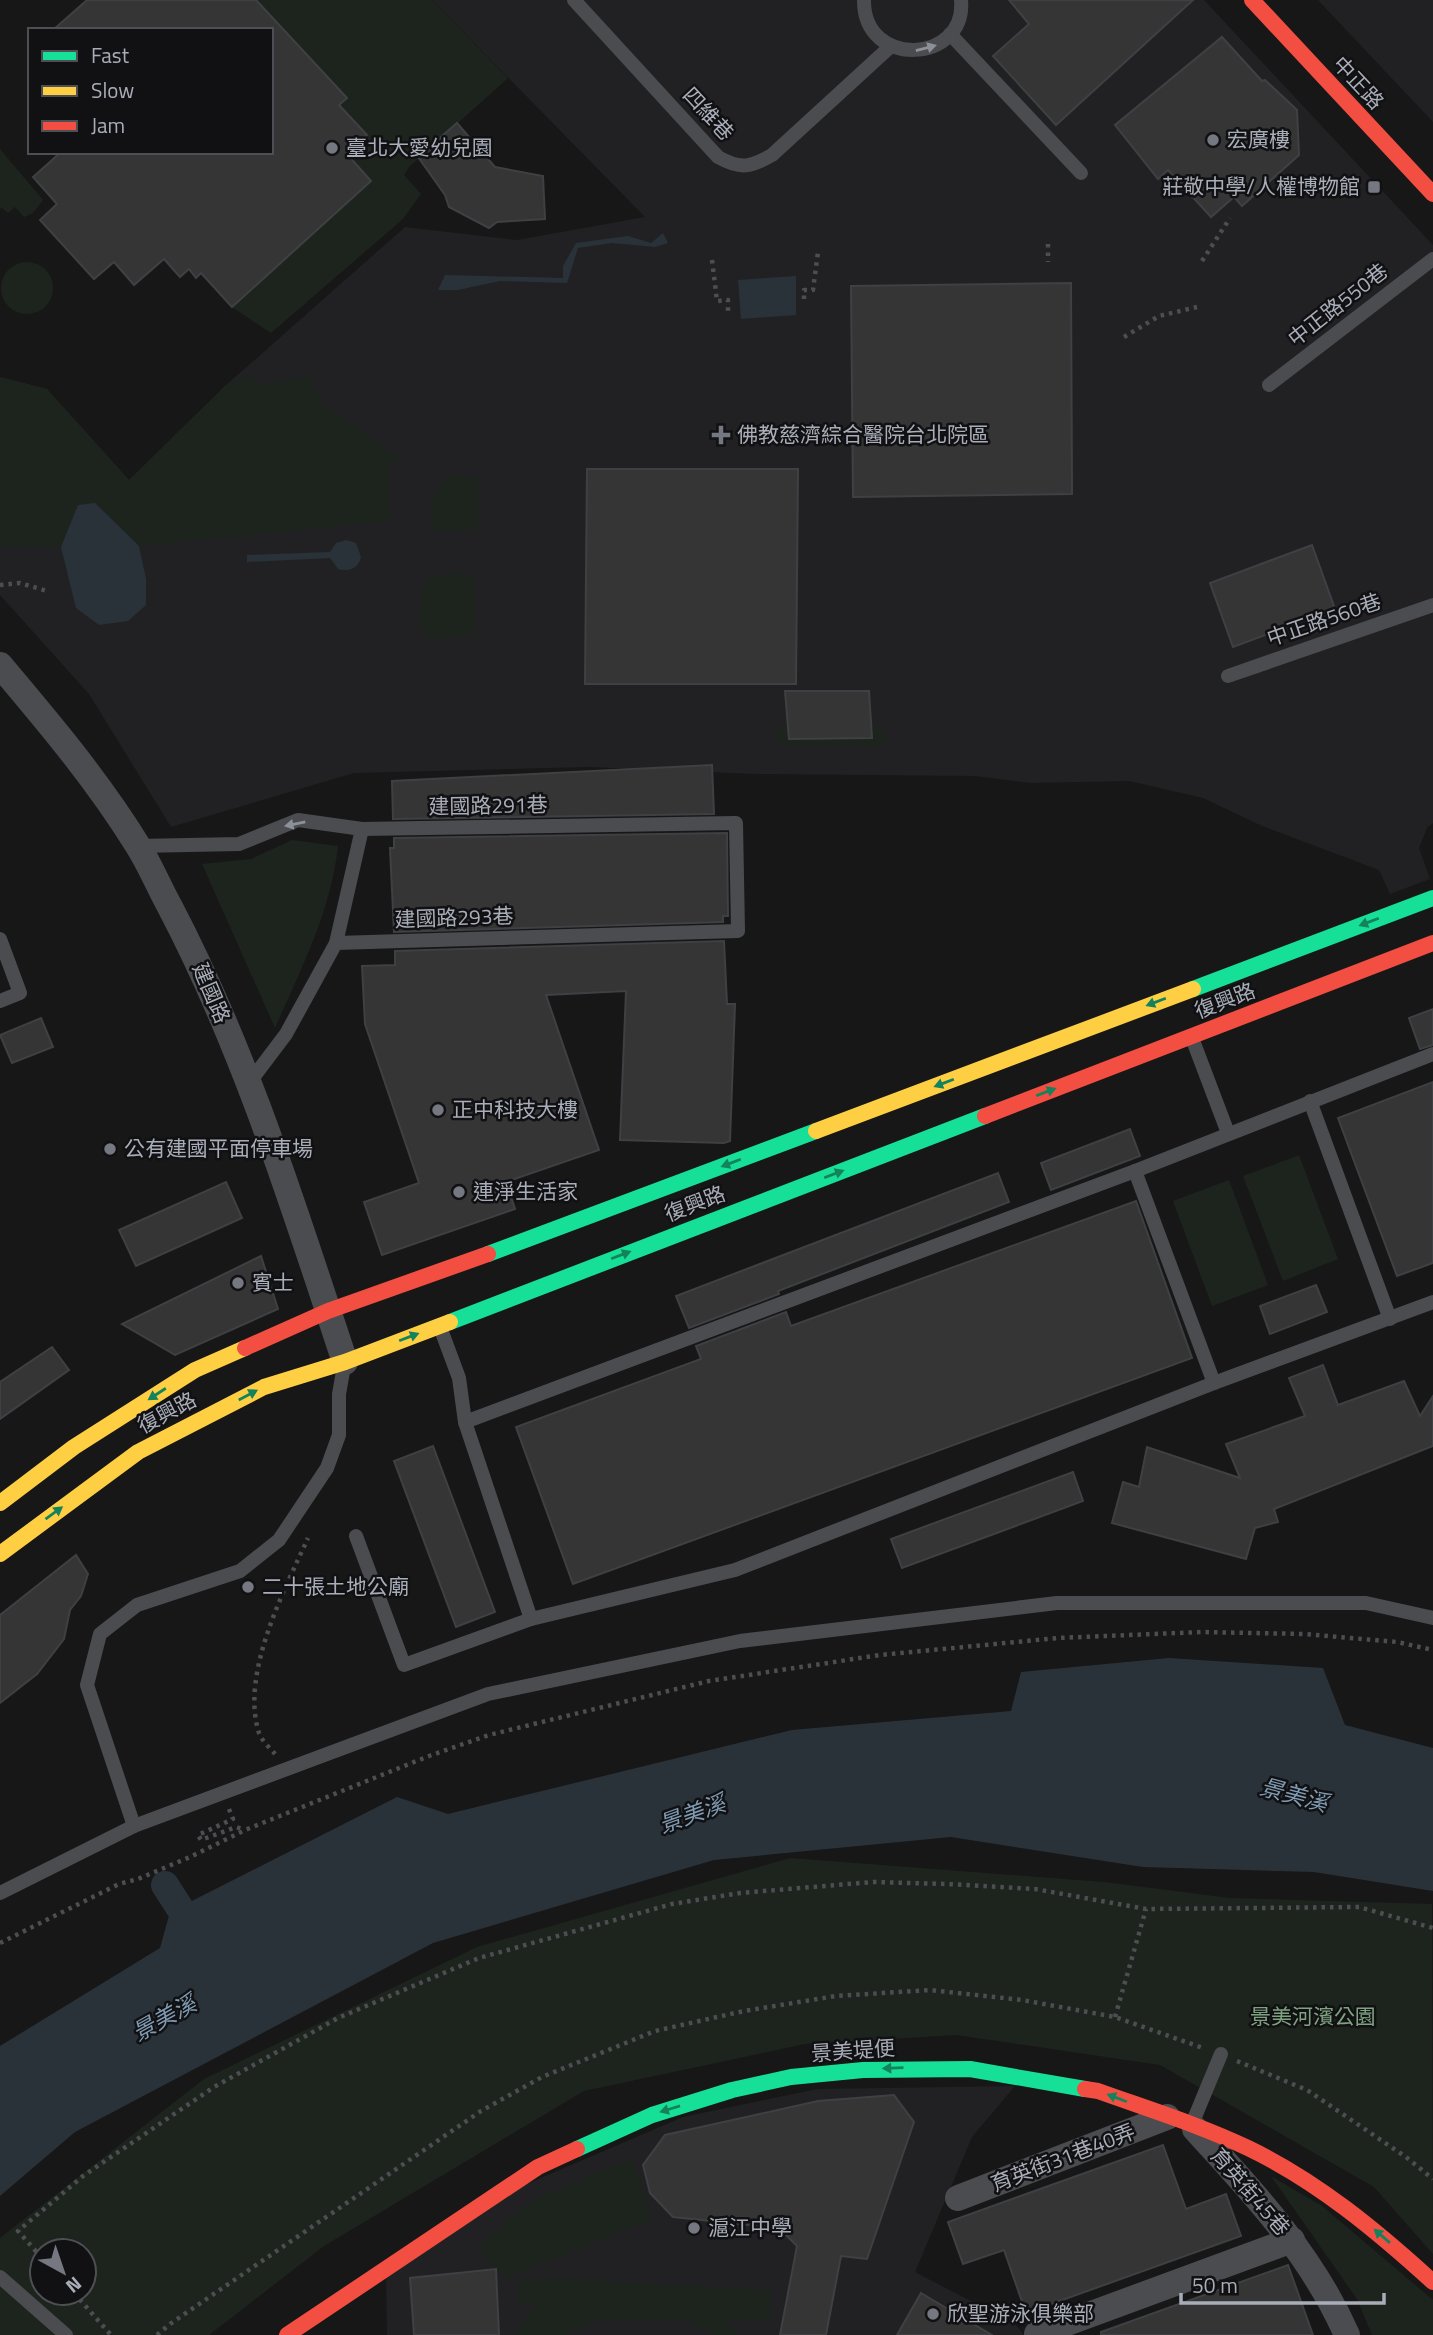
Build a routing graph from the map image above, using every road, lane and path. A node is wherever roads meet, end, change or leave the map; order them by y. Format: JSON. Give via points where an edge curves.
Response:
{"nodes":[{"id":1,"x":574,"y":0,"type":"edge"},
{"id":2,"x":864,"y":0,"type":"edge"},
{"id":3,"x":961,"y":0,"type":"edge"},
{"id":4,"x":1252,"y":0,"type":"edge"},
{"id":5,"x":950,"y":34,"type":"junction"},
{"id":6,"x":891,"y":46,"type":"junction"},
{"id":7,"x":1081,"y":173,"type":"dead end"},
{"id":8,"x":1433,"y":194,"type":"edge"},
{"id":9,"x":1230,"y":218,"type":"dead end"},
{"id":10,"x":1048,"y":244,"type":"dead end"},
{"id":11,"x":818,"y":252,"type":"dead end"},
{"id":12,"x":1433,"y":259,"type":"edge"},
{"id":13,"x":712,"y":260,"type":"dead end"},
{"id":14,"x":1202,"y":261,"type":"dead end"},
{"id":15,"x":1048,"y":262,"type":"dead end"},
{"id":16,"x":804,"y":299,"type":"dead end"},
{"id":17,"x":1197,"y":307,"type":"dead end"},
{"id":18,"x":728,"y":312,"type":"dead end"},
{"id":19,"x":1124,"y":337,"type":"dead end"},
{"id":20,"x":1269,"y":385,"type":"dead end"},
{"id":21,"x":0,"y":585,"type":"edge"},
{"id":22,"x":47,"y":591,"type":"dead end"},
{"id":23,"x":1433,"y":605,"type":"edge"},
{"id":24,"x":0,"y":665,"type":"edge"},
{"id":25,"x":1228,"y":676,"type":"dead end"},
{"id":26,"x":362,"y":829,"type":"junction"},
{"id":27,"x":138,"y":846,"type":"junction"},
{"id":28,"x":1433,"y":898,"type":"edge"},
{"id":29,"x":738,"y":931,"type":"joint"},
{"id":30,"x":0,"y":939,"type":"edge"},
{"id":31,"x":336,"y":943,"type":"junction"},
{"id":32,"x":1433,"y":943,"type":"edge"},
{"id":33,"x":0,"y":1001,"type":"edge"},
{"id":34,"x":1192,"y":1036,"type":"junction"},
{"id":35,"x":1433,"y":1054,"type":"edge"},
{"id":36,"x":249,"y":1083,"type":"junction"},
{"id":37,"x":1310,"y":1101,"type":"junction"},
{"id":38,"x":1228,"y":1133,"type":"junction"},
{"id":39,"x":1135,"y":1171,"type":"junction"},
{"id":40,"x":1433,"y":1302,"type":"edge"},
{"id":41,"x":328,"y":1311,"type":"junction"},
{"id":42,"x":1390,"y":1319,"type":"junction"},
{"id":43,"x":439,"y":1325,"type":"junction"},
{"id":44,"x":345,"y":1362,"type":"junction"},
{"id":45,"x":1214,"y":1383,"type":"junction"},
{"id":46,"x":465,"y":1422,"type":"junction"},
{"id":47,"x":0,"y":1503,"type":"edge"},
{"id":48,"x":309,"y":1534,"type":"dead end"},
{"id":49,"x":356,"y":1536,"type":"dead end"},
{"id":50,"x":0,"y":1554,"type":"edge"},
{"id":51,"x":1433,"y":1618,"type":"edge"},
{"id":52,"x":531,"y":1619,"type":"junction"},
{"id":53,"x":1433,"y":1650,"type":"edge"},
{"id":54,"x":280,"y":1759,"type":"dead end"},
{"id":55,"x":233,"y":1819,"type":"dead end"},
{"id":56,"x":134,"y":1826,"type":"junction"},
{"id":57,"x":245,"y":1830,"type":"junction"},
{"id":58,"x":0,"y":1893,"type":"edge"},
{"id":59,"x":1146,"y":1909,"type":"junction"},
{"id":60,"x":1433,"y":1928,"type":"edge"},
{"id":61,"x":0,"y":1943,"type":"edge"},
{"id":62,"x":1115,"y":2017,"type":"dead end"},
{"id":63,"x":1221,"y":2054,"type":"dead end"},
{"id":64,"x":1179,"y":2121,"type":"junction"},
{"id":65,"x":958,"y":2198,"type":"dead end"},
{"id":66,"x":1292,"y":2240,"type":"junction"},
{"id":67,"x":28,"y":2242,"type":"edge"},
{"id":68,"x":0,"y":2277,"type":"edge"},
{"id":69,"x":1433,"y":2282,"type":"edge"},
{"id":70,"x":86,"y":2307,"type":"edge"},
{"id":71,"x":1037,"y":2334,"type":"edge"},
{"id":72,"x":66,"y":2335,"type":"edge"},
{"id":73,"x":111,"y":2335,"type":"edge"},
{"id":74,"x":287,"y":2335,"type":"edge"},
{"id":75,"x":1347,"y":2335,"type":"edge"}],
"edges":[{"from":1,"to":6,"type":"lane","name":"四維巷","via":[[718,157],[732,165],[753,166],[772,155]]},
{"from":2,"to":6,"type":"lane","via":[[869,25]]},
{"from":3,"to":5,"type":"lane"},
{"from":4,"to":8,"type":"main road","name":"中正路"},
{"from":6,"to":5,"type":"lane","one_way":true,"via":[[923,50]]},
{"from":5,"to":7,"type":"lane"},
{"from":9,"to":14,"type":"path"},
{"from":10,"to":15,"type":"path"},
{"from":11,"to":16,"type":"path","via":[[813,290],[804,290]]},
{"from":12,"to":20,"type":"lane","name":"中正路550巷"},
{"from":13,"to":18,"type":"path","via":[[717,301],[728,300]]},
{"from":17,"to":19,"type":"path","via":[[1159,316]]},
{"from":21,"to":22,"type":"path","via":[[20,583]]},
{"from":23,"to":25,"type":"lane","name":"中正路560巷"},
{"from":24,"to":27,"type":"street","name":"建國路","via":[[99,785]]},
{"from":26,"to":27,"type":"lane","name":"建國路291巷","one_way":true,"via":[[298,820],[239,844]]},
{"from":26,"to":29,"type":"lane","name":"建國路291巷","via":[[736,823]]},
{"from":26,"to":31,"type":"lane"},
{"from":27,"to":36,"type":"street","name":"建國路","via":[[197,958]]},
{"from":28,"to":41,"type":"main road","name":"復興路","one_way":true,"via":[[472,1261]]},
{"from":29,"to":31,"type":"lane","name":"建國路293巷"},
{"from":30,"to":33,"type":"lane","via":[[20,993]]},
{"from":31,"to":36,"type":"lane","via":[[286,1034]]},
{"from":32,"to":34,"type":"main road","name":"復興路"},
{"from":34,"to":38,"type":"lane"},
{"from":43,"to":34,"type":"main road","name":"復興路","one_way":true},
{"from":35,"to":37,"type":"lane"},
{"from":36,"to":41,"type":"street","name":"建國路"},
{"from":37,"to":38,"type":"lane"},
{"from":37,"to":42,"type":"lane"},
{"from":38,"to":39,"type":"lane"},
{"from":39,"to":45,"type":"lane"},
{"from":39,"to":46,"type":"lane"},
{"from":40,"to":42,"type":"lane"},
{"from":41,"to":44,"type":"street","name":"建國路"},
{"from":41,"to":47,"type":"main road","name":"復興路","one_way":true,"via":[[195,1370],[74,1447]]},
{"from":42,"to":45,"type":"lane"},
{"from":44,"to":43,"type":"main road","name":"復興路","one_way":true},
{"from":43,"to":46,"type":"lane","via":[[459,1378]]},
{"from":50,"to":44,"type":"main road","name":"復興路","one_way":true,"via":[[138,1452],[264,1387]]},
{"from":44,"to":56,"type":"lane","via":[[339,1435],[327,1468],[279,1540],[240,1571],[137,1605],[100,1634],[87,1685]]},
{"from":45,"to":52,"type":"lane","via":[[735,1570]]},
{"from":46,"to":52,"type":"lane"},
{"from":48,"to":54,"type":"path","via":[[269,1623],[254,1705],[260,1736]]},
{"from":49,"to":52,"type":"lane","via":[[404,1665]]},
{"from":51,"to":56,"type":"lane","via":[[1366,1603],[1057,1602],[740,1641],[488,1694]]},
{"from":53,"to":57,"type":"path","via":[[1305,1634],[1201,1632],[1058,1638],[853,1659],[709,1681],[489,1735]]},
{"from":55,"to":57,"type":"path","via":[[198,1835],[201,1840],[236,1827]]},
{"from":56,"to":58,"type":"lane"},
{"from":57,"to":61,"type":"path","via":[[119,1884]]},
{"from":59,"to":60,"type":"path","via":[[1359,1907]]},
{"from":59,"to":62,"type":"path"},
{"from":59,"to":67,"type":"path","via":[[1035,1889],[873,1882],[740,1893],[672,1904],[479,1958],[327,2025],[214,2087],[83,2176],[18,2231]]},
{"from":63,"to":64,"type":"lane"},
{"from":64,"to":65,"type":"street","name":"育英街31巷40弄"},
{"from":64,"to":66,"type":"street","name":"育英街45巷","via":[[1251,2190]]},
{"from":69,"to":64,"type":"main road","name":"景美堤便","one_way":true,"via":[[1376,2230],[1293,2172],[1247,2147]]},
{"from":64,"to":74,"type":"main road","name":"景美堤便","one_way":true,"via":[[1098,2091],[970,2068],[851,2071],[791,2077],[732,2090],[652,2115],[538,2168]]},
{"from":66,"to":71,"type":"street"},
{"from":66,"to":75,"type":"street","name":"育英街45巷","via":[[1334,2305]]},
{"from":68,"to":72,"type":"lane"},
{"from":70,"to":73,"type":"path"}]}
